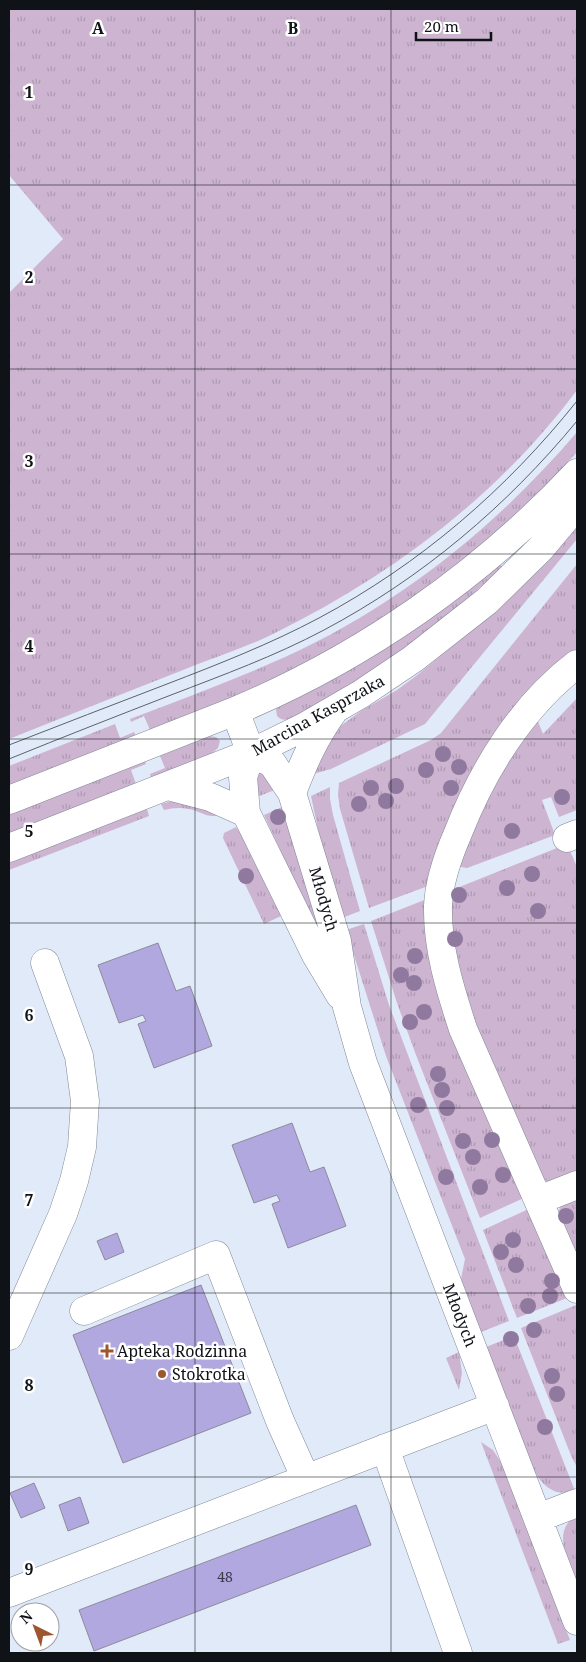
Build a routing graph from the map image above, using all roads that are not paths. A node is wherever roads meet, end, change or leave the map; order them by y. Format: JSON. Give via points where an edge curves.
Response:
{"nodes":[{"id":1,"x":577,"y":473,"type":"edge"},
{"id":2,"x":577,"y":505,"type":"edge"},
{"id":3,"x":577,"y":664,"type":"edge"},
{"id":4,"x":334,"y":710,"type":"junction"},
{"id":5,"x":235,"y":711,"type":"junction"},
{"id":6,"x":251,"y":753,"type":"junction"},
{"id":7,"x":168,"y":786,"type":"junction"},
{"id":8,"x":292,"y":793,"type":"junction"},
{"id":9,"x":9,"y":800,"type":"edge"},
{"id":10,"x":246,"y":813,"type":"junction"},
{"id":11,"x":9,"y":848,"type":"edge"},
{"id":12,"x":45,"y":963,"type":"dead end"},
{"id":13,"x":347,"y":1007,"type":"junction"},
{"id":14,"x":577,"y":1185,"type":"edge"},
{"id":15,"x":538,"y":1200,"type":"junction"},
{"id":16,"x":577,"y":1289,"type":"edge"},
{"id":17,"x":84,"y":1311,"type":"dead end"},
{"id":18,"x":9,"y":1336,"type":"edge"},
{"id":19,"x":495,"y":1406,"type":"junction"},
{"id":20,"x":385,"y":1448,"type":"junction"},
{"id":21,"x":306,"y":1479,"type":"junction"},
{"id":22,"x":577,"y":1503,"type":"edge"},
{"id":23,"x":538,"y":1518,"type":"junction"},
{"id":24,"x":10,"y":1589,"type":"edge"},
{"id":25,"x":577,"y":1621,"type":"edge"},
{"id":26,"x":458,"y":1653,"type":"edge"}],
"edges":[{"from":1,"to":5,"type":"street","via":[[492,554],[408,618],[333,665]]},
{"from":2,"to":4,"type":"street","name":"Marcina Kasprzaka","via":[[541,548],[487,600],[390,676]]},
{"from":3,"to":15,"type":"street","via":[[544,694],[488,769],[455,840],[439,897],[444,960],[463,1029]]},
{"from":4,"to":6,"type":"street","name":"Marcina Kasprzaka"},
{"from":4,"to":8,"type":"street","via":[[309,750]]},
{"from":5,"to":6,"type":"street"},
{"from":5,"to":9,"type":"street"},
{"from":6,"to":7,"type":"street","name":"Marcina Kasprzaka"},
{"from":6,"to":8,"type":"street","name":"Młodych","via":[[272,763]]},
{"from":6,"to":10,"type":"street","name":"Młodych","via":[[243,777]]},
{"from":7,"to":10,"type":"street","via":[[199,794]]},
{"from":7,"to":11,"type":"street","name":"Marcina Kasprzaka"},
{"from":8,"to":13,"type":"street","name":"Młodych","via":[[337,941]]},
{"from":10,"to":13,"type":"street","name":"Młodych","via":[[316,955]]},
{"from":12,"to":18,"type":"street","via":[[79,1056],[85,1101],[82,1147],[64,1214]]},
{"from":13,"to":19,"type":"street","name":"Młodych","via":[[366,1071]]},
{"from":14,"to":15,"type":"street"},
{"from":15,"to":16,"type":"street"},
{"from":17,"to":21,"type":"street","via":[[216,1256]]},
{"from":19,"to":20,"type":"street"},
{"from":19,"to":23,"type":"street","name":"Młodych"},
{"from":20,"to":21,"type":"street"},
{"from":20,"to":26,"type":"street"},
{"from":21,"to":24,"type":"street"},
{"from":22,"to":23,"type":"street"},
{"from":23,"to":25,"type":"street","name":"Młodych"}]}
